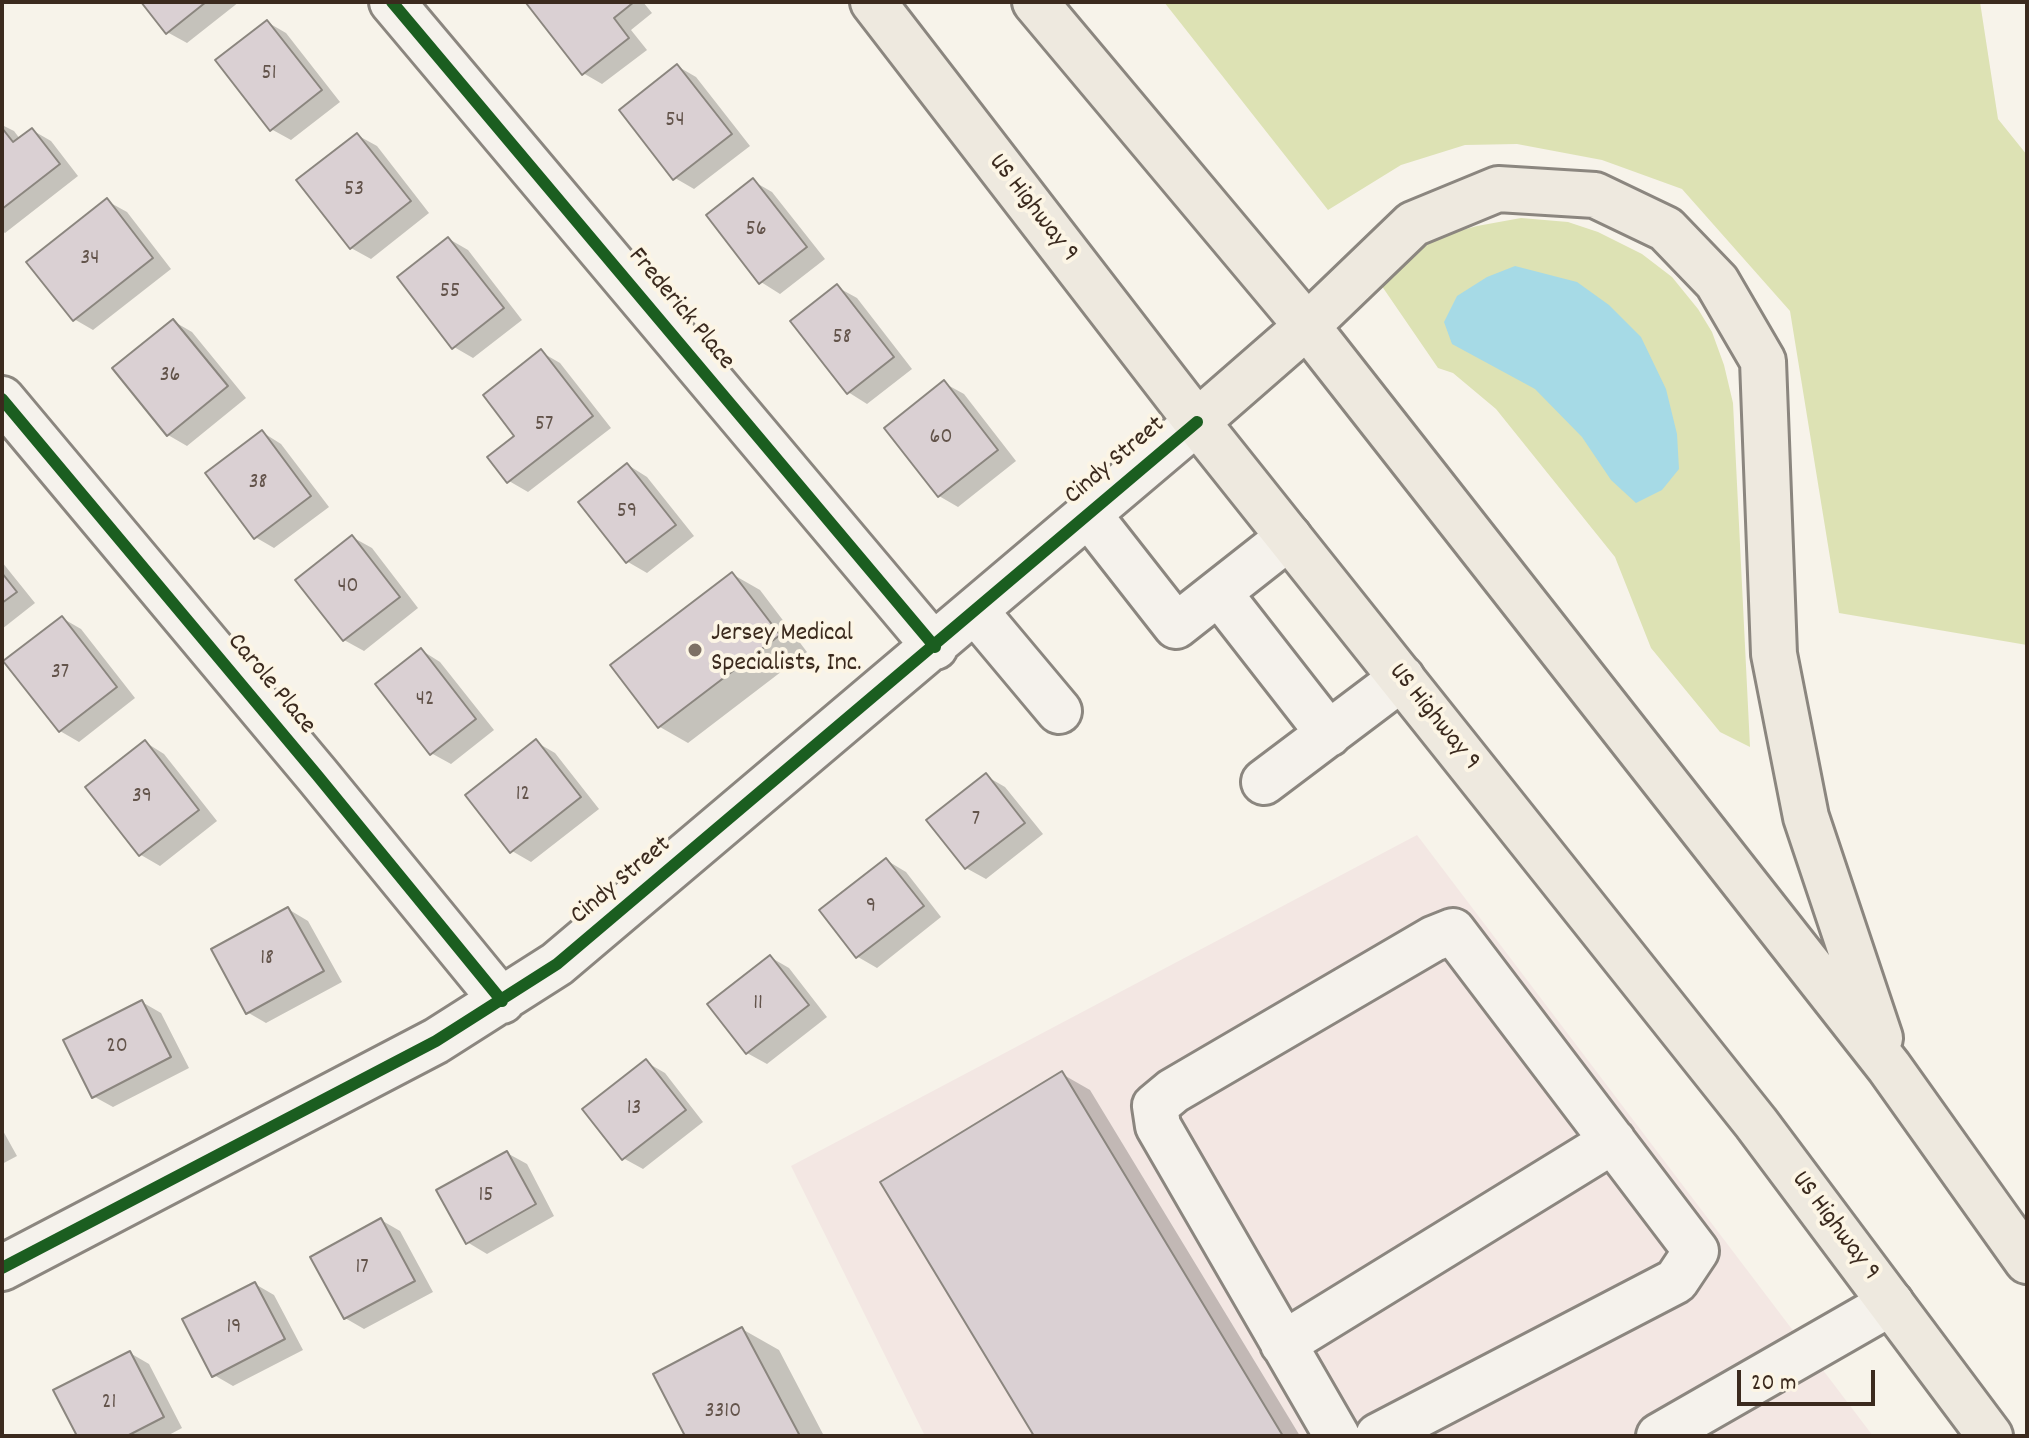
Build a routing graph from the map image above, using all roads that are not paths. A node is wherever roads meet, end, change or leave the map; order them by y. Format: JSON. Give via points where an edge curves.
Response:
{"nodes":[{"id":1,"x":392,"y":2,"type":"edge"},
{"id":2,"x":873,"y":2,"type":"edge"},
{"id":3,"x":1035,"y":2,"type":"edge"},
{"id":4,"x":1307,"y":326,"type":"junction"},
{"id":5,"x":2,"y":399,"type":"edge"},
{"id":6,"x":1197,"y":422,"type":"junction"},
{"id":7,"x":1089,"y":515,"type":"junction"},
{"id":8,"x":1289,"y":537,"type":"junction"},
{"id":9,"x":1219,"y":593,"type":"junction"},
{"id":10,"x":976,"y":612,"type":"junction"},
{"id":11,"x":935,"y":647,"type":"junction"},
{"id":12,"x":1402,"y":678,"type":"junction"},
{"id":13,"x":1059,"y":711,"type":"dead end"},
{"id":14,"x":1329,"y":734,"type":"junction"},
{"id":15,"x":1264,"y":782,"type":"dead end"},
{"id":16,"x":502,"y":1001,"type":"junction"},
{"id":17,"x":1889,"y":1067,"type":"junction"},
{"id":18,"x":1613,"y":1141,"type":"junction"},
{"id":19,"x":2027,"y":1261,"type":"edge"},
{"id":20,"x":2,"y":1268,"type":"edge"},
{"id":21,"x":1891,"y":1303,"type":"junction"},
{"id":22,"x":1283,"y":1344,"type":"junction"},
{"id":23,"x":1337,"y":1436,"type":"edge"},
{"id":24,"x":1378,"y":1436,"type":"edge"},
{"id":25,"x":1659,"y":1436,"type":"edge"},
{"id":26,"x":1990,"y":1436,"type":"edge"}],
"edges":[{"from":1,"to":11,"type":"street","name":"Frederick Place"},
{"from":2,"to":6,"type":"highway","name":"US Highway 9"},
{"from":3,"to":4,"type":"highway"},
{"from":4,"to":6,"type":"highway"},
{"from":4,"to":17,"type":"highway"},
{"from":4,"to":17,"type":"highway","via":[[1413,224],[1498,189],[1595,195],[1666,229],[1717,282],[1763,361],[1774,654],[1806,817]]},
{"from":5,"to":16,"type":"street","name":"Carole Place"},
{"from":6,"to":7,"type":"street","name":"Cindy Street"},
{"from":6,"to":8,"type":"highway","name":"US Highway 9"},
{"from":7,"to":9,"type":"street","via":[[1176,626]]},
{"from":7,"to":10,"type":"street","name":"Cindy Street"},
{"from":8,"to":9,"type":"street"},
{"from":8,"to":12,"type":"highway","name":"US Highway 9"},
{"from":9,"to":14,"type":"street"},
{"from":10,"to":11,"type":"street","name":"Cindy Street"},
{"from":10,"to":13,"type":"street"},
{"from":11,"to":16,"type":"street","name":"Cindy Street","via":[[593,935]]},
{"from":12,"to":14,"type":"street"},
{"from":12,"to":21,"type":"highway","name":"US Highway 9","via":[[1756,1123]]},
{"from":14,"to":15,"type":"street"},
{"from":16,"to":20,"type":"street","name":"Cindy Street","via":[[376,1074]]},
{"from":17,"to":19,"type":"highway"},
{"from":18,"to":22,"type":"street"},
{"from":18,"to":22,"type":"street","via":[[1453,931],[1173,1091],[1155,1106],[1158,1126]]},
{"from":18,"to":24,"type":"street","via":[[1696,1251],[1676,1281]]},
{"from":21,"to":25,"type":"street"},
{"from":21,"to":26,"type":"highway","name":"US Highway 9"},
{"from":22,"to":23,"type":"street"}]}
